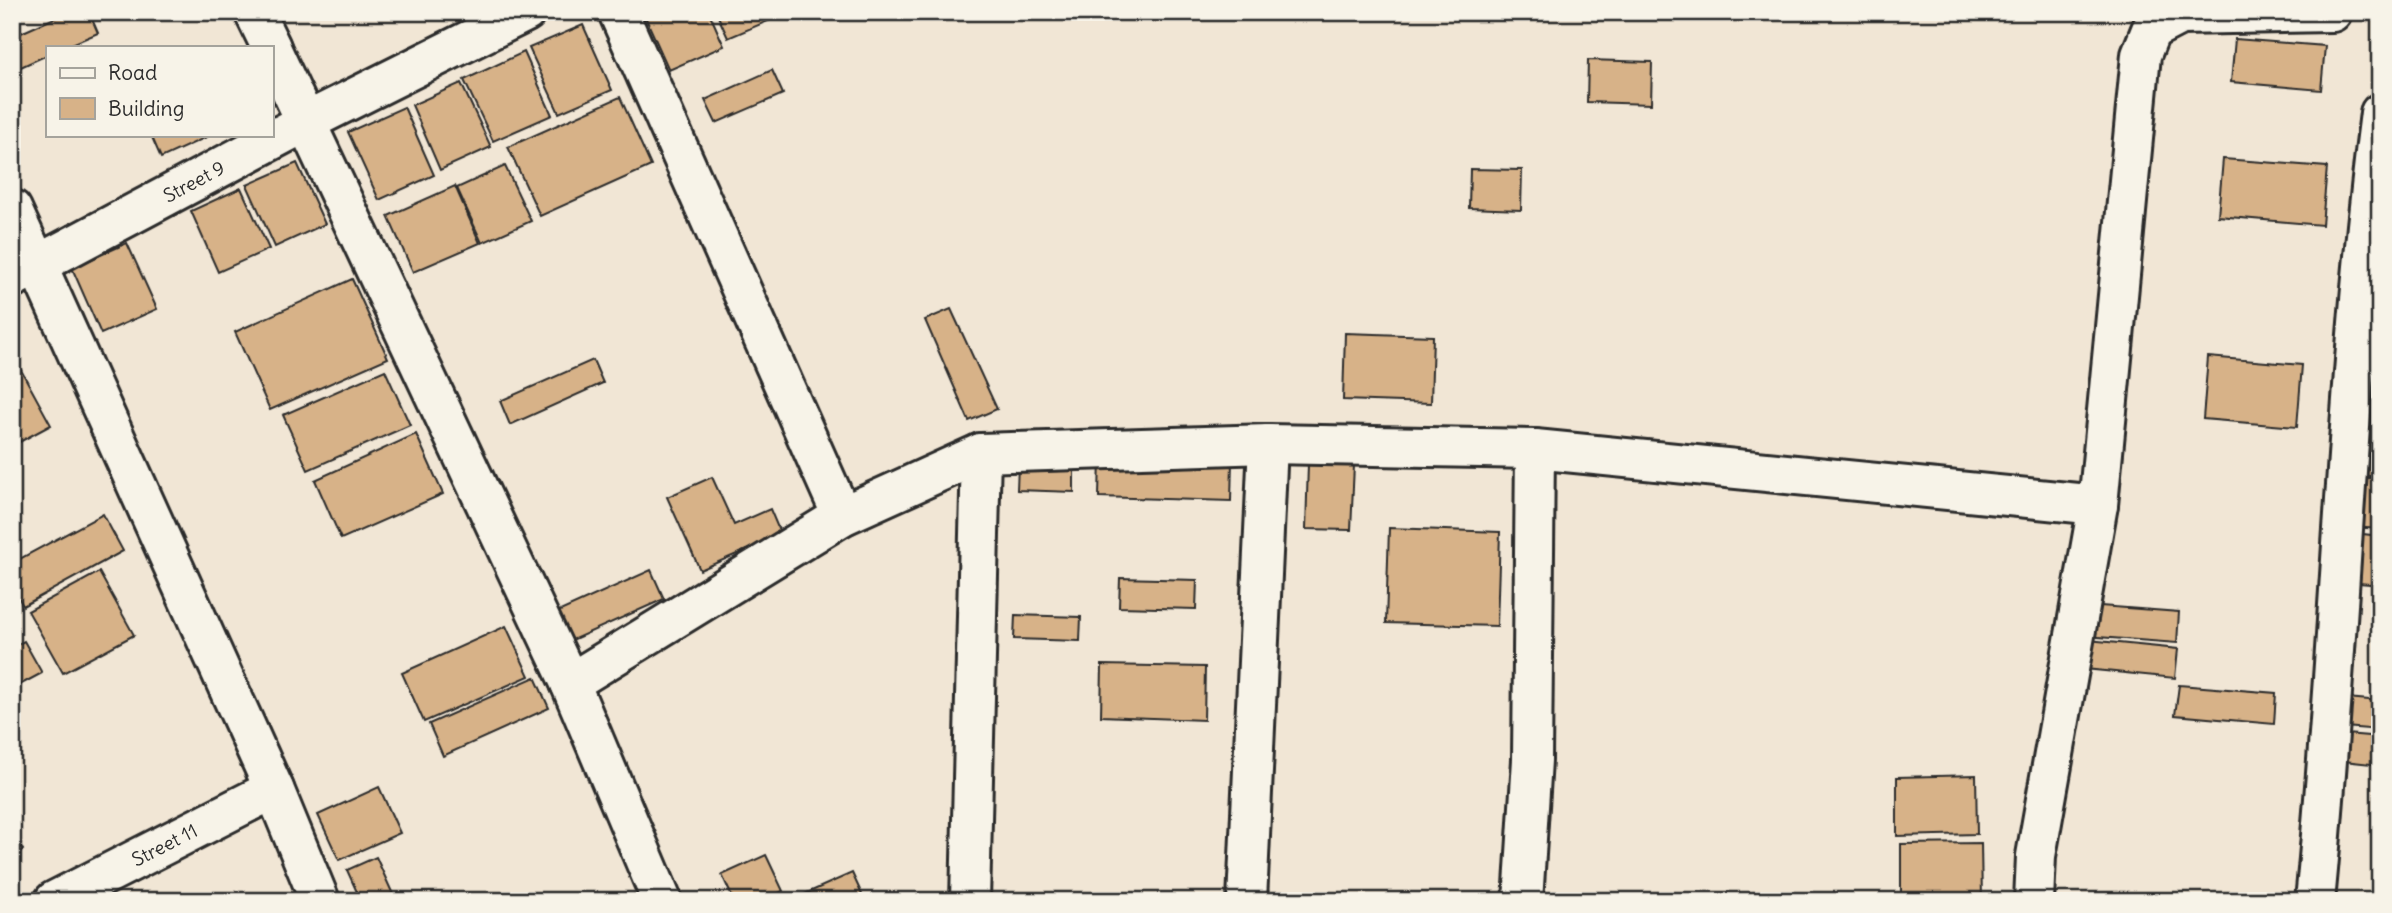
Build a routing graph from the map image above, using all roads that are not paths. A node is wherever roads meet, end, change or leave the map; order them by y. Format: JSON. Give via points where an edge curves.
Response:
{"nodes":[{"id":1,"x":254,"y":12,"type":"edge"},
{"id":2,"x":527,"y":12,"type":"edge"},
{"id":3,"x":618,"y":12,"type":"edge"},
{"id":4,"x":2332,"y":12,"type":"edge"},
{"id":5,"x":270,"y":46,"type":"edge"},
{"id":6,"x":273,"y":52,"type":"edge"},
{"id":7,"x":2380,"y":113,"type":"edge"},
{"id":8,"x":306,"y":122,"type":"junction"},
{"id":9,"x":12,"y":209,"type":"edge"},
{"id":10,"x":25,"y":272,"type":"edge"},
{"id":11,"x":1268,"y":444,"type":"junction"},
{"id":12,"x":1535,"y":449,"type":"junction"},
{"id":13,"x":981,"y":453,"type":"junction"},
{"id":14,"x":2098,"y":505,"type":"junction"},
{"id":15,"x":842,"y":516,"type":"junction"},
{"id":16,"x":570,"y":682,"type":"junction"},
{"id":17,"x":274,"y":789,"type":"junction"},
{"id":18,"x":54,"y":901,"type":"edge"},
{"id":19,"x":320,"y":901,"type":"edge"},
{"id":20,"x":662,"y":901,"type":"edge"},
{"id":21,"x":970,"y":901,"type":"edge"},
{"id":22,"x":1247,"y":901,"type":"edge"},
{"id":23,"x":1523,"y":901,"type":"edge"},
{"id":24,"x":2034,"y":901,"type":"edge"},
{"id":25,"x":2315,"y":901,"type":"edge"}],
"edges":[{"from":1,"to":5,"type":"street"},
{"from":2,"to":8,"type":"street","name":"Street 9"},
{"from":3,"to":15,"type":"street"},
{"from":4,"to":14,"type":"street","via":[[2180,15],[2151,30],[2141,55]]},
{"from":6,"to":8,"type":"street"},
{"from":7,"to":25,"type":"street","via":[[2365,243]]},
{"from":8,"to":10,"type":"street","name":"Street 9"},
{"from":8,"to":16,"type":"street"},
{"from":9,"to":10,"type":"street"},
{"from":10,"to":17,"type":"street"},
{"from":11,"to":12,"type":"street"},
{"from":11,"to":13,"type":"street"},
{"from":11,"to":22,"type":"street"},
{"from":12,"to":14,"type":"street"},
{"from":12,"to":23,"type":"street","via":[[1532,760]]},
{"from":13,"to":15,"type":"street"},
{"from":13,"to":21,"type":"street"},
{"from":14,"to":24,"type":"street","via":[[2036,856]]},
{"from":15,"to":16,"type":"street"},
{"from":16,"to":20,"type":"street"},
{"from":17,"to":18,"type":"street","name":"Street 11"},
{"from":17,"to":19,"type":"street"}]}
